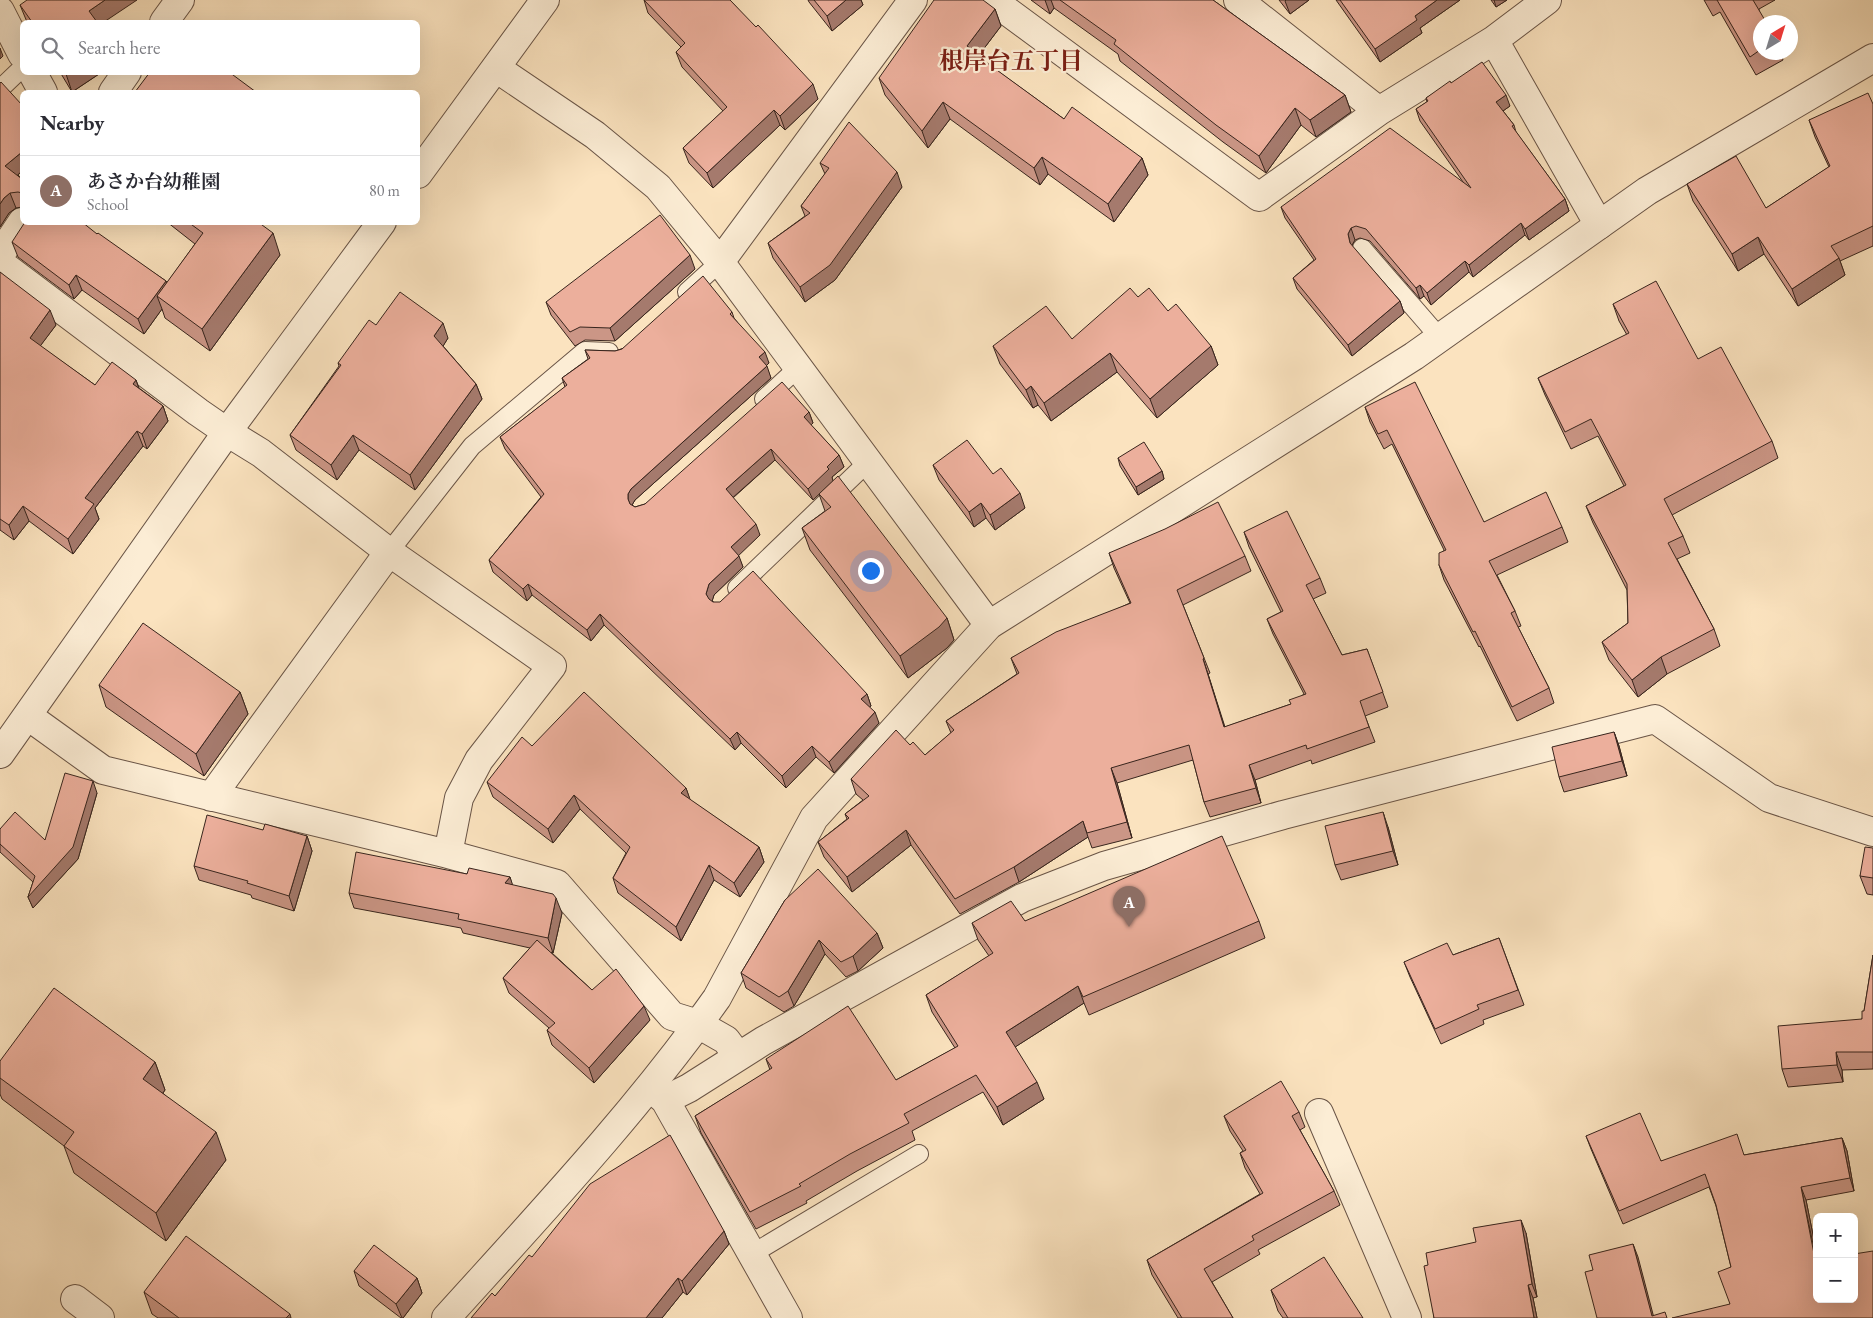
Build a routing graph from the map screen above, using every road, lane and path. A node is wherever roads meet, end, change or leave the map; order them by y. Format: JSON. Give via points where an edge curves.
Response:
{"nodes":[{"id":1,"x":180,"y":0,"type":"edge"},
{"id":2,"x":545,"y":0,"type":"edge"},
{"id":3,"x":913,"y":0,"type":"edge"},
{"id":4,"x":992,"y":0,"type":"edge"},
{"id":5,"x":1238,"y":0,"type":"edge"},
{"id":6,"x":1547,"y":0,"type":"edge"},
{"id":7,"x":0,"y":11,"type":"edge"},
{"id":8,"x":165,"y":20,"type":"edge"},
{"id":9,"x":1494,"y":40,"type":"junction"},
{"id":10,"x":20,"y":50,"type":"edge"},
{"id":11,"x":1873,"y":58,"type":"edge"},
{"id":12,"x":496,"y":68,"type":"junction"},
{"id":13,"x":20,"y":70,"type":"edge"},
{"id":14,"x":34,"y":75,"type":"edge"},
{"id":15,"x":125,"y":75,"type":"edge"},
{"id":16,"x":0,"y":89,"type":"edge"},
{"id":17,"x":42,"y":90,"type":"edge"},
{"id":18,"x":114,"y":90,"type":"edge"},
{"id":19,"x":1380,"y":111,"type":"junction"},
{"id":20,"x":420,"y":171,"type":"edge"},
{"id":21,"x":20,"y":225,"type":"edge"},
{"id":22,"x":380,"y":225,"type":"edge"},
{"id":23,"x":1599,"y":225,"type":"junction"},
{"id":24,"x":1362,"y":248,"type":"dead end"},
{"id":25,"x":0,"y":255,"type":"edge"},
{"id":26,"x":720,"y":262,"type":"junction"},
{"id":27,"x":0,"y":263,"type":"edge"},
{"id":28,"x":677,"y":301,"type":"edge"},
{"id":29,"x":1440,"y":338,"type":"junction"},
{"id":30,"x":626,"y":346,"type":"edge"},
{"id":31,"x":799,"y":367,"type":"junction"},
{"id":32,"x":749,"y":412,"type":"edge"},
{"id":33,"x":227,"y":432,"type":"junction"},
{"id":34,"x":868,"y":462,"type":"junction"},
{"id":35,"x":389,"y":552,"type":"junction"},
{"id":36,"x":728,"y":596,"type":"edge"},
{"id":37,"x":989,"y":625,"type":"junction"},
{"id":38,"x":28,"y":716,"type":"junction"},
{"id":39,"x":0,"y":754,"type":"edge"},
{"id":40,"x":211,"y":797,"type":"junction"},
{"id":41,"x":1873,"y":832,"type":"edge"},
{"id":42,"x":448,"y":854,"type":"junction"},
{"id":43,"x":698,"y":1024,"type":"junction"},
{"id":44,"x":738,"y":1056,"type":"junction"},
{"id":45,"x":657,"y":1093,"type":"junction"},
{"id":46,"x":1319,"y":1113,"type":"dead end"},
{"id":47,"x":919,"y":1154,"type":"dead end"},
{"id":48,"x":752,"y":1254,"type":"junction"},
{"id":49,"x":75,"y":1299,"type":"dead end"},
{"id":50,"x":100,"y":1318,"type":"edge"},
{"id":51,"x":446,"y":1318,"type":"edge"},
{"id":52,"x":788,"y":1318,"type":"edge"},
{"id":53,"x":1407,"y":1318,"type":"edge"}],
"edges":[{"from":1,"to":8,"type":"street"},
{"from":2,"to":12,"type":"street"},
{"from":3,"to":26,"type":"street"},
{"from":4,"to":19,"type":"street","via":[[1259,196]]},
{"from":5,"to":19,"type":"street"},
{"from":6,"to":9,"type":"street"},
{"from":7,"to":10,"type":"street"},
{"from":9,"to":19,"type":"street"},
{"from":9,"to":23,"type":"street"},
{"from":11,"to":23,"type":"street","via":[[1647,191]]},
{"from":12,"to":20,"type":"street"},
{"from":12,"to":26,"type":"street","via":[[596,135],[658,187]]},
{"from":13,"to":16,"type":"lane"},
{"from":14,"to":17,"type":"street"},
{"from":15,"to":18,"type":"street"},
{"from":21,"to":25,"type":"street"},
{"from":22,"to":33,"type":"street"},
{"from":23,"to":29,"type":"street"},
{"from":24,"to":29,"type":"lane"},
{"from":26,"to":28,"type":"lane"},
{"from":26,"to":31,"type":"street"},
{"from":27,"to":33,"type":"street"},
{"from":29,"to":37,"type":"street"},
{"from":30,"to":35,"type":"lane","via":[[619,352],[585,351],[472,446]]},
{"from":31,"to":32,"type":"lane"},
{"from":31,"to":34,"type":"street"},
{"from":33,"to":35,"type":"street","via":[[261,453]]},
{"from":33,"to":38,"type":"street"},
{"from":34,"to":36,"type":"lane"},
{"from":34,"to":37,"type":"street"},
{"from":35,"to":40,"type":"street"},
{"from":35,"to":42,"type":"street","via":[[552,666],[479,760],[459,798]]},
{"from":37,"to":43,"type":"street","via":[[814,818],[717,998]]},
{"from":38,"to":39,"type":"street"},
{"from":38,"to":40,"type":"street","via":[[103,770]]},
{"from":40,"to":42,"type":"street"},
{"from":41,"to":44,"type":"street","via":[[1769,798],[1656,719],[1283,815],[1104,866],[1022,898]]},
{"from":42,"to":43,"type":"street","via":[[557,884],[672,1016]]},
{"from":43,"to":44,"type":"street","via":[[726,1040]]},
{"from":43,"to":45,"type":"street"},
{"from":44,"to":45,"type":"street","via":[[689,1088]]},
{"from":45,"to":48,"type":"street"},
{"from":45,"to":51,"type":"street","via":[[622,1122]]},
{"from":46,"to":53,"type":"street"},
{"from":47,"to":48,"type":"lane"},
{"from":48,"to":52,"type":"street"},
{"from":49,"to":50,"type":"street"}]}
